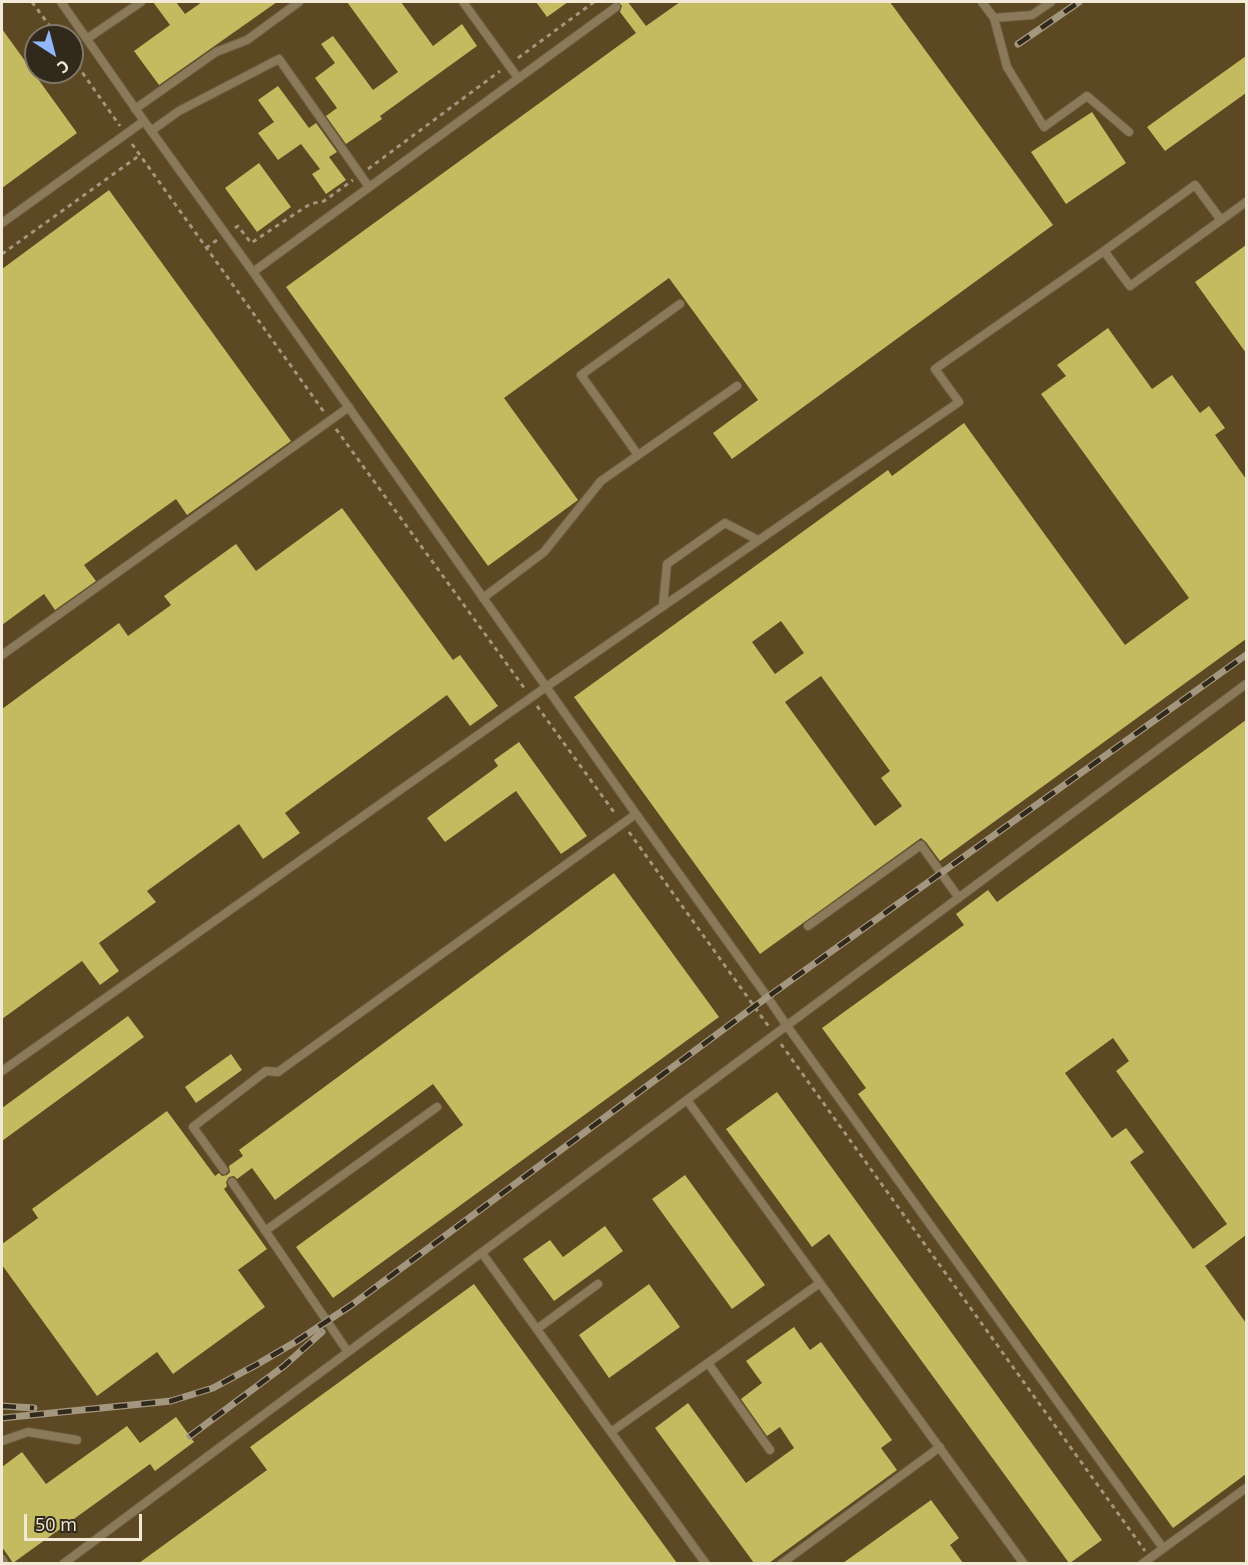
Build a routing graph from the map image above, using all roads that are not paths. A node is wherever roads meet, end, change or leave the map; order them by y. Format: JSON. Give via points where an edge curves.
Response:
{"nodes":[{"id":1,"x":61,"y":2,"type":"edge"},
{"id":2,"x":141,"y":2,"type":"edge"},
{"id":3,"x":299,"y":2,"type":"edge"},
{"id":4,"x":463,"y":2,"type":"edge"},
{"id":5,"x":982,"y":2,"type":"edge"},
{"id":6,"x":1052,"y":2,"type":"edge"},
{"id":7,"x":616,"y":7,"type":"dead end"},
{"id":8,"x":994,"y":18,"type":"junction"},
{"id":9,"x":88,"y":38,"type":"junction"},
{"id":10,"x":518,"y":78,"type":"junction"},
{"id":11,"x":135,"y":109,"type":"junction"},
{"id":12,"x":144,"y":121,"type":"junction"},
{"id":13,"x":151,"y":131,"type":"junction"},
{"id":14,"x":1129,"y":132,"type":"dead end"},
{"id":15,"x":369,"y":187,"type":"junction"},
{"id":16,"x":1246,"y":202,"type":"edge"},
{"id":17,"x":1221,"y":220,"type":"junction"},
{"id":18,"x":2,"y":223,"type":"edge"},
{"id":19,"x":1104,"y":251,"type":"junction"},
{"id":20,"x":253,"y":272,"type":"junction"},
{"id":21,"x":680,"y":304,"type":"dead end"},
{"id":22,"x":737,"y":386,"type":"dead end"},
{"id":23,"x":349,"y":407,"type":"junction"},
{"id":24,"x":638,"y":455,"type":"junction"},
{"id":25,"x":758,"y":540,"type":"junction"},
{"id":26,"x":483,"y":598,"type":"junction"},
{"id":27,"x":663,"y":606,"type":"junction"},
{"id":28,"x":2,"y":655,"type":"edge"},
{"id":29,"x":1246,"y":684,"type":"edge"},
{"id":30,"x":546,"y":687,"type":"junction"},
{"id":31,"x":636,"y":814,"type":"junction"},
{"id":32,"x":959,"y":898,"type":"junction"},
{"id":33,"x":808,"y":926,"type":"dead end"},
{"id":34,"x":787,"y":1026,"type":"junction"},
{"id":35,"x":2,"y":1071,"type":"edge"},
{"id":36,"x":687,"y":1100,"type":"junction"},
{"id":37,"x":437,"y":1107,"type":"dead end"},
{"id":38,"x":224,"y":1170,"type":"dead end"},
{"id":39,"x":232,"y":1182,"type":"dead end"},
{"id":40,"x":265,"y":1230,"type":"junction"},
{"id":41,"x":482,"y":1252,"type":"junction"},
{"id":42,"x":820,"y":1283,"type":"junction"},
{"id":43,"x":598,"y":1284,"type":"dead end"},
{"id":44,"x":537,"y":1329,"type":"junction"},
{"id":45,"x":348,"y":1352,"type":"junction"},
{"id":46,"x":708,"y":1363,"type":"junction"},
{"id":47,"x":611,"y":1432,"type":"junction"},
{"id":48,"x":77,"y":1440,"type":"dead end"},
{"id":49,"x":2,"y":1441,"type":"edge"},
{"id":50,"x":940,"y":1447,"type":"junction"},
{"id":51,"x":770,"y":1450,"type":"dead end"},
{"id":52,"x":1246,"y":1488,"type":"edge"},
{"id":53,"x":1163,"y":1548,"type":"junction"},
{"id":54,"x":2,"y":1559,"type":"edge"},
{"id":55,"x":4,"y":1563,"type":"edge"},
{"id":56,"x":63,"y":1563,"type":"edge"},
{"id":57,"x":706,"y":1563,"type":"edge"},
{"id":58,"x":781,"y":1563,"type":"edge"},
{"id":59,"x":1024,"y":1563,"type":"edge"},
{"id":60,"x":1142,"y":1563,"type":"edge"}],
"edges":[{"from":1,"to":9,"type":"lane"},
{"from":2,"to":9,"type":"lane"},
{"from":3,"to":11,"type":"lane","via":[[247,40],[216,52]]},
{"from":4,"to":10,"type":"lane"},
{"from":5,"to":8,"type":"lane"},
{"from":6,"to":8,"type":"lane","via":[[1032,15]]},
{"from":7,"to":10,"type":"lane"},
{"from":8,"to":14,"type":"lane","via":[[1007,67],[1044,127],[1087,96]]},
{"from":9,"to":11,"type":"lane"},
{"from":10,"to":15,"type":"lane"},
{"from":11,"to":12,"type":"lane"},
{"from":12,"to":13,"type":"lane"},
{"from":12,"to":18,"type":"lane"},
{"from":13,"to":15,"type":"lane","via":[[179,111],[279,59]]},
{"from":13,"to":20,"type":"lane"},
{"from":15,"to":20,"type":"lane"},
{"from":16,"to":17,"type":"lane"},
{"from":17,"to":19,"type":"lane","via":[[1130,286]]},
{"from":17,"to":19,"type":"lane","via":[[1195,185]]},
{"from":19,"to":25,"type":"lane","via":[[935,369],[959,402]]},
{"from":20,"to":23,"type":"lane"},
{"from":21,"to":24,"type":"lane","via":[[581,375]]},
{"from":22,"to":24,"type":"lane"},
{"from":23,"to":26,"type":"lane"},
{"from":23,"to":28,"type":"lane"},
{"from":24,"to":26,"type":"lane","via":[[602,481],[544,552]]},
{"from":25,"to":27,"type":"lane"},
{"from":25,"to":27,"type":"lane","via":[[725,523],[668,564]]},
{"from":26,"to":30,"type":"lane"},
{"from":27,"to":30,"type":"lane"},
{"from":29,"to":32,"type":"lane"},
{"from":30,"to":31,"type":"lane"},
{"from":30,"to":35,"type":"lane"},
{"from":31,"to":34,"type":"lane"},
{"from":31,"to":38,"type":"lane","via":[[278,1072],[266,1071],[193,1127]]},
{"from":32,"to":33,"type":"lane","via":[[921,845]]},
{"from":32,"to":34,"type":"lane"},
{"from":34,"to":36,"type":"lane"},
{"from":34,"to":53,"type":"lane"},
{"from":36,"to":41,"type":"lane"},
{"from":36,"to":42,"type":"lane"},
{"from":37,"to":40,"type":"lane"},
{"from":39,"to":40,"type":"lane"},
{"from":40,"to":45,"type":"lane"},
{"from":41,"to":44,"type":"lane"},
{"from":41,"to":45,"type":"lane"},
{"from":42,"to":46,"type":"lane"},
{"from":42,"to":50,"type":"lane"},
{"from":43,"to":44,"type":"lane"},
{"from":44,"to":47,"type":"lane"},
{"from":45,"to":56,"type":"lane"},
{"from":46,"to":47,"type":"lane"},
{"from":46,"to":51,"type":"lane"},
{"from":47,"to":57,"type":"lane"},
{"from":48,"to":49,"type":"lane","via":[[28,1432]]},
{"from":50,"to":58,"type":"lane"},
{"from":50,"to":59,"type":"lane"},
{"from":52,"to":53,"type":"lane"},
{"from":53,"to":60,"type":"lane"},
{"from":54,"to":55,"type":"lane"}]}
